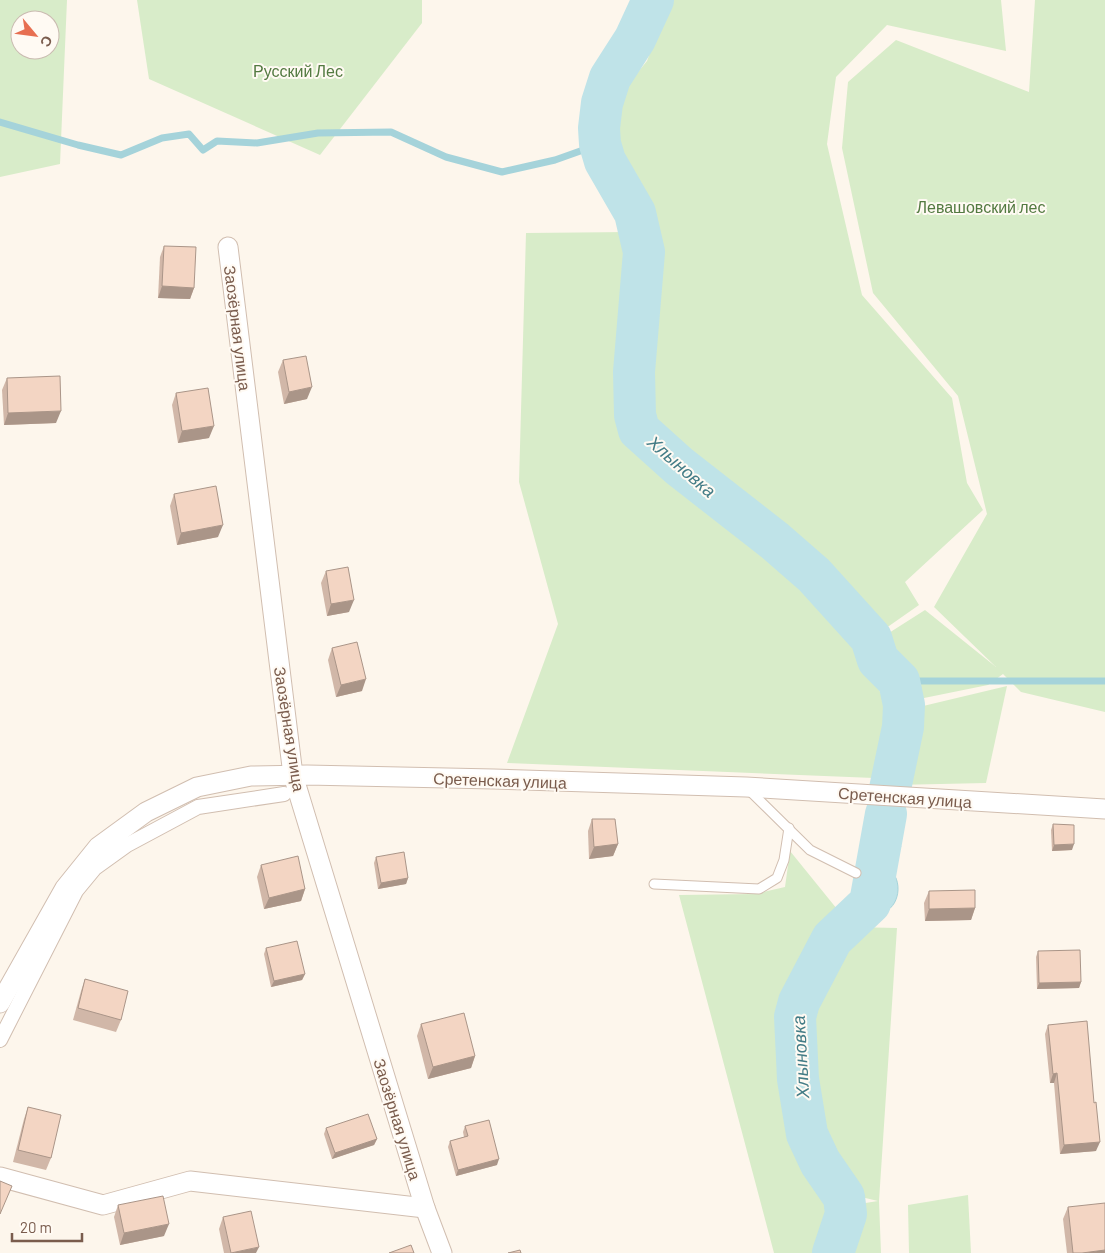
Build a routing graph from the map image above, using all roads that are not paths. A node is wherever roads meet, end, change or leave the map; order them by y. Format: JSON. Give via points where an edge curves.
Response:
{"nodes":[{"id":1,"x":228,"y":247,"type":"dead end"},
{"id":2,"x":293,"y":775,"type":"junction"},
{"id":3,"x":746,"y":787,"type":"junction"},
{"id":4,"x":284,"y":794,"type":"dead end"},
{"id":5,"x":1105,"y":809,"type":"edge"},
{"id":6,"x":789,"y":828,"type":"junction"},
{"id":7,"x":856,"y":873,"type":"dead end"},
{"id":8,"x":654,"y":884,"type":"dead end"},
{"id":9,"x":2,"y":995,"type":"edge"},
{"id":10,"x":0,"y":1040,"type":"edge"},
{"id":11,"x":0,"y":1177,"type":"edge"},
{"id":12,"x":425,"y":1208,"type":"junction"},
{"id":13,"x":442,"y":1253,"type":"edge"}],
"edges":[{"from":1,"to":2,"type":"street","name":"Заозёрная улица"},
{"from":2,"to":3,"type":"street","name":"Сретенская улица"},
{"from":2,"to":9,"type":"street","name":"Сретенская улица","via":[[251,776],[197,787],[146,812],[98,847],[65,888]]},
{"from":2,"to":12,"type":"street","name":"Заозёрная улица"},
{"from":3,"to":5,"type":"street","name":"Сретенская улица"},
{"from":3,"to":6,"type":"lane"},
{"from":4,"to":10,"type":"street","via":[[198,807],[127,845],[95,868],[76,891]]},
{"from":6,"to":7,"type":"lane","via":[[810,850]]},
{"from":6,"to":8,"type":"lane","via":[[784,860],[777,878],[759,889]]},
{"from":11,"to":12,"type":"street","via":[[103,1205],[190,1181]]},
{"from":12,"to":13,"type":"street","name":"Заозёрная улица"}]}
